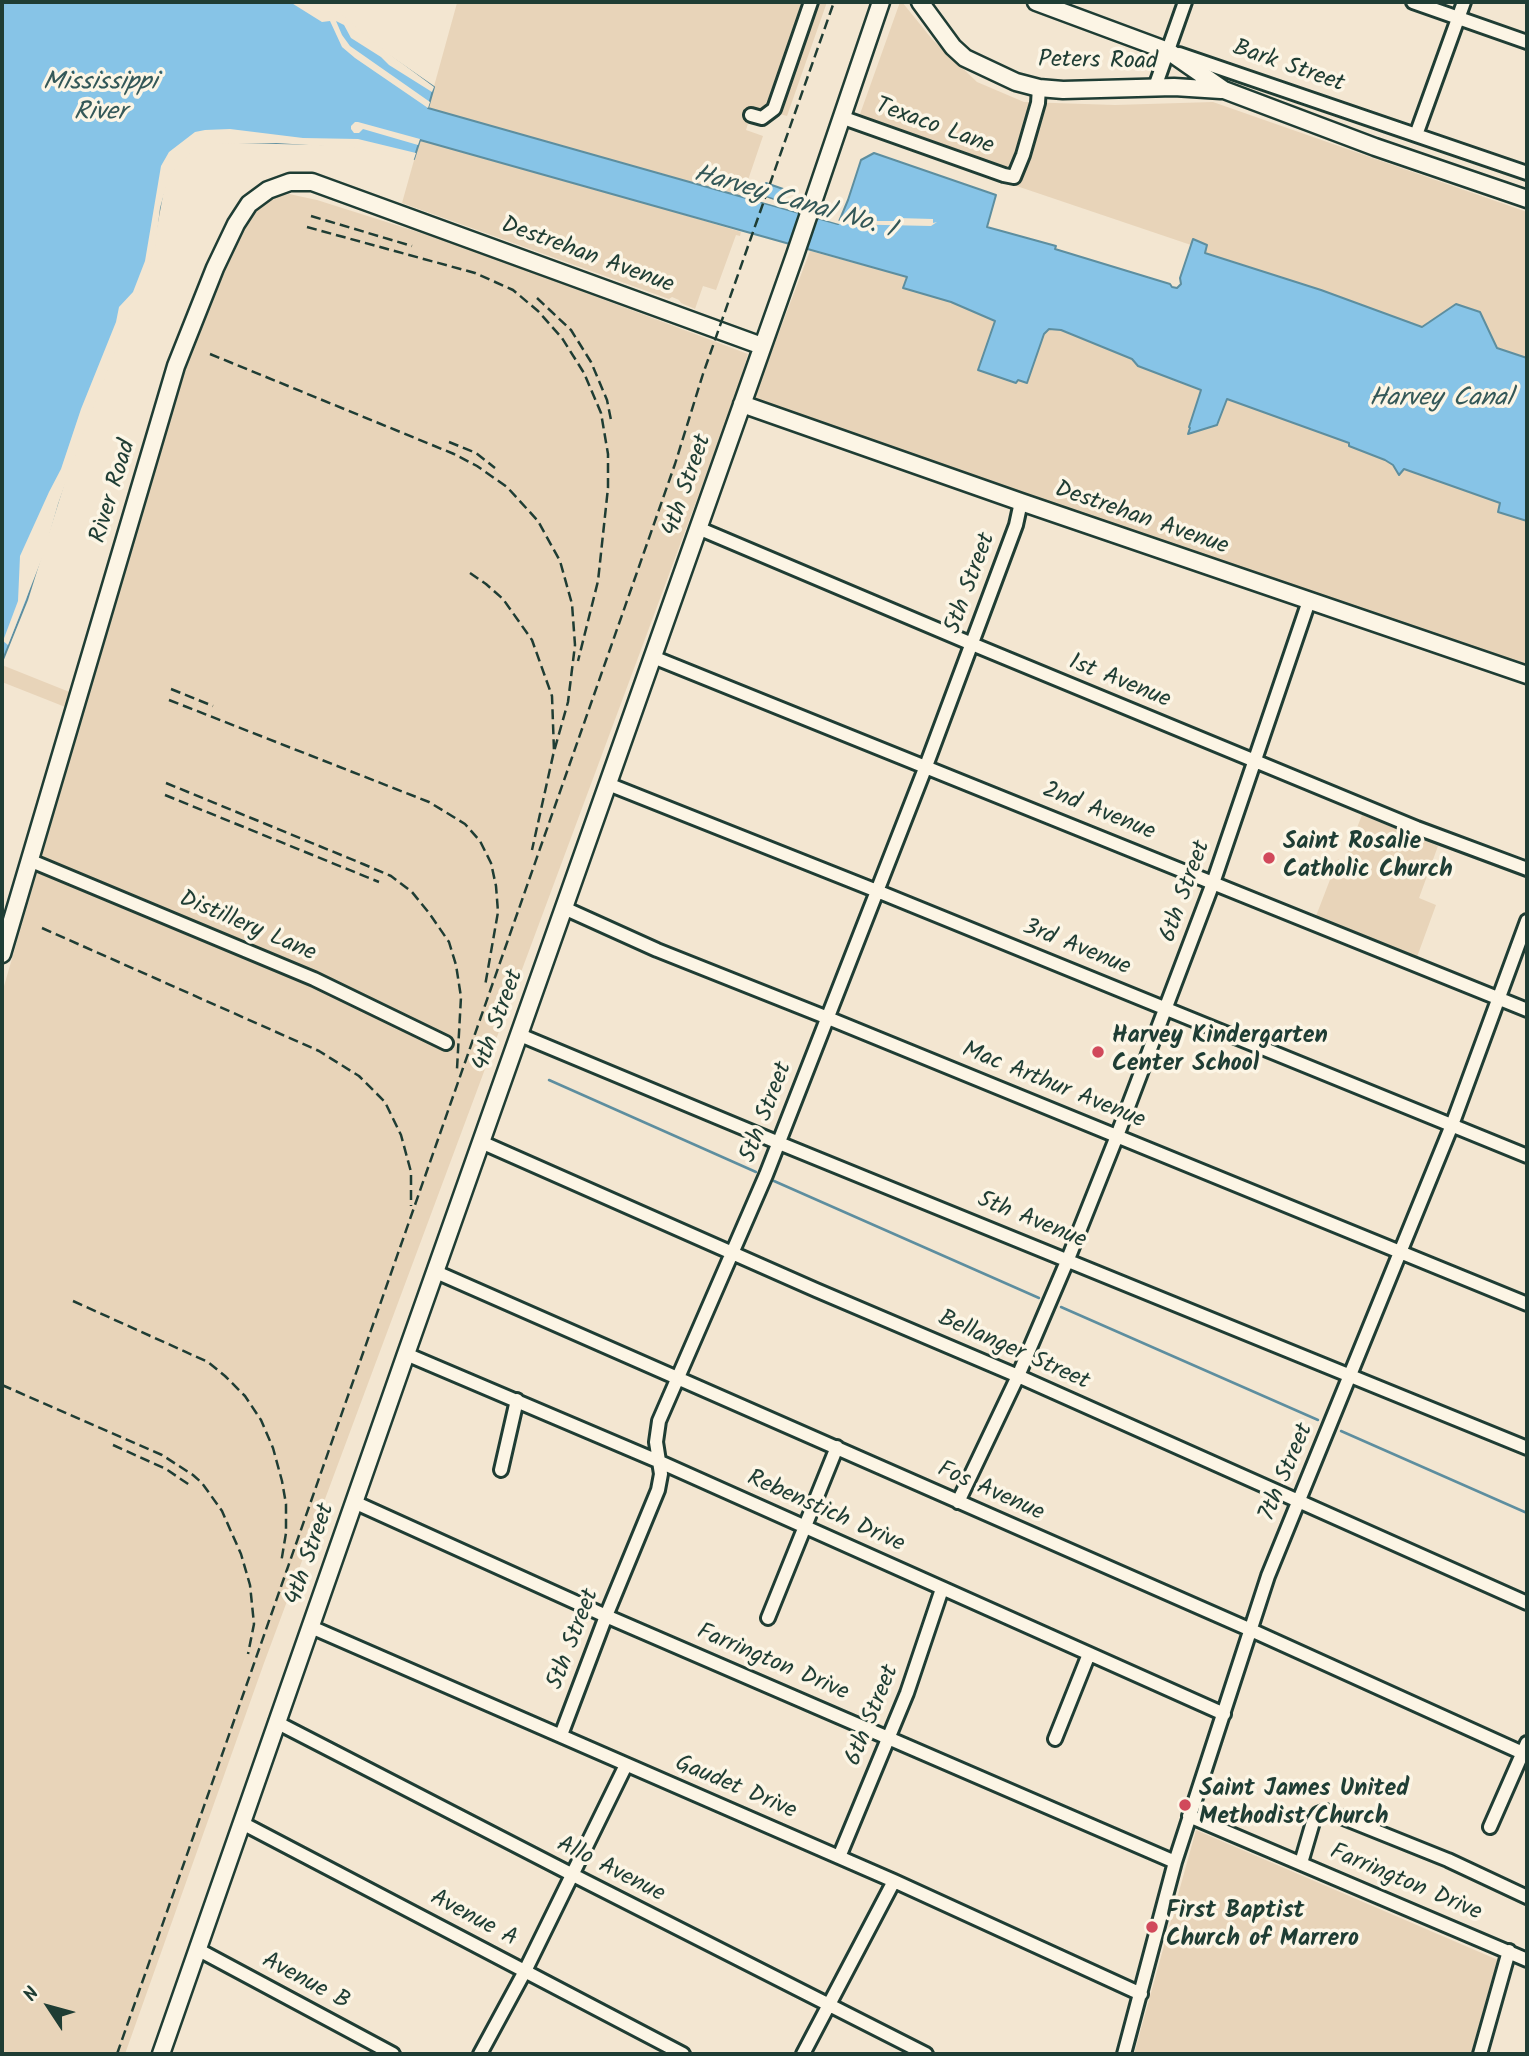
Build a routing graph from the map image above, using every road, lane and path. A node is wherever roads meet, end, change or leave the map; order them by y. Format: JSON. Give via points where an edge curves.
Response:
{"nodes":[{"id":1,"x":811,"y":2,"type":"edge"},
{"id":2,"x":881,"y":2,"type":"edge"},
{"id":3,"x":920,"y":2,"type":"edge"},
{"id":4,"x":1036,"y":2,"type":"edge"},
{"id":5,"x":1185,"y":2,"type":"edge"},
{"id":6,"x":1413,"y":2,"type":"edge"},
{"id":7,"x":1464,"y":2,"type":"edge"},
{"id":8,"x":1458,"y":18,"type":"junction"},
{"id":9,"x":1527,"y":41,"type":"edge"},
{"id":10,"x":1168,"y":51,"type":"junction"},
{"id":11,"x":1155,"y":87,"type":"junction"},
{"id":12,"x":1039,"y":88,"type":"junction"},
{"id":13,"x":1224,"y":90,"type":"junction"},
{"id":14,"x":751,"y":115,"type":"dead end"},
{"id":15,"x":841,"y":117,"type":"junction"},
{"id":16,"x":1416,"y":135,"type":"junction"},
{"id":17,"x":1527,"y":173,"type":"edge"},
{"id":18,"x":1527,"y":199,"type":"edge"},
{"id":19,"x":397,"y":212,"type":"joint"},
{"id":20,"x":762,"y":346,"type":"junction"},
{"id":21,"x":741,"y":404,"type":"junction"},
{"id":22,"x":1021,"y":502,"type":"junction"},
{"id":23,"x":698,"y":528,"type":"junction"},
{"id":24,"x":1309,"y":601,"type":"junction"},
{"id":25,"x":972,"y":644,"type":"junction"},
{"id":26,"x":653,"y":657,"type":"junction"},
{"id":27,"x":1527,"y":675,"type":"edge"},
{"id":28,"x":1255,"y":761,"type":"junction"},
{"id":29,"x":926,"y":766,"type":"junction"},
{"id":30,"x":608,"y":784,"type":"junction"},
{"id":31,"x":29,"y":860,"type":"junction"},
{"id":32,"x":1527,"y":869,"type":"edge"},
{"id":33,"x":1213,"y":883,"type":"junction"},
{"id":34,"x":877,"y":891,"type":"junction"},
{"id":35,"x":564,"y":908,"type":"junction"},
{"id":36,"x":1527,"y":921,"type":"edge"},
{"id":37,"x":2,"y":954,"type":"edge"},
{"id":38,"x":1499,"y":998,"type":"junction"},
{"id":39,"x":1166,"y":1009,"type":"junction"},
{"id":40,"x":1527,"y":1010,"type":"edge"},
{"id":41,"x":828,"y":1018,"type":"junction"},
{"id":42,"x":520,"y":1035,"type":"junction"},
{"id":43,"x":446,"y":1043,"type":"dead end"},
{"id":44,"x":1452,"y":1125,"type":"junction"},
{"id":45,"x":1117,"y":1136,"type":"junction"},
{"id":46,"x":481,"y":1142,"type":"junction"},
{"id":47,"x":779,"y":1143,"type":"junction"},
{"id":48,"x":1527,"y":1156,"type":"edge"},
{"id":49,"x":1401,"y":1251,"type":"junction"},
{"id":50,"x":733,"y":1254,"type":"junction"},
{"id":51,"x":1068,"y":1259,"type":"junction"},
{"id":52,"x":436,"y":1272,"type":"junction"},
{"id":53,"x":1527,"y":1304,"type":"edge"},
{"id":54,"x":406,"y":1354,"type":"junction"},
{"id":55,"x":1350,"y":1375,"type":"junction"},
{"id":56,"x":1017,"y":1376,"type":"junction"},
{"id":57,"x":679,"y":1378,"type":"junction"},
{"id":58,"x":517,"y":1400,"type":"junction"},
{"id":59,"x":837,"y":1447,"type":"junction"},
{"id":60,"x":1527,"y":1448,"type":"edge"},
{"id":61,"x":660,"y":1462,"type":"junction"},
{"id":62,"x":501,"y":1470,"type":"dead end"},
{"id":63,"x":958,"y":1502,"type":"junction"},
{"id":64,"x":1298,"y":1502,"type":"junction"},
{"id":65,"x":354,"y":1503,"type":"junction"},
{"id":66,"x":805,"y":1527,"type":"junction"},
{"id":67,"x":942,"y":1589,"type":"junction"},
{"id":68,"x":1527,"y":1603,"type":"edge"},
{"id":69,"x":606,"y":1616,"type":"junction"},
{"id":70,"x":768,"y":1618,"type":"dead end"},
{"id":71,"x":311,"y":1627,"type":"junction"},
{"id":72,"x":1251,"y":1630,"type":"junction"},
{"id":73,"x":1089,"y":1654,"type":"junction"},
{"id":74,"x":1224,"y":1714,"type":"junction"},
{"id":75,"x":276,"y":1723,"type":"junction"},
{"id":76,"x":561,"y":1735,"type":"junction"},
{"id":77,"x":889,"y":1737,"type":"junction"},
{"id":78,"x":1055,"y":1739,"type":"dead end"},
{"id":79,"x":1526,"y":1750,"type":"edge"},
{"id":80,"x":626,"y":1765,"type":"junction"},
{"id":81,"x":1189,"y":1816,"type":"junction"},
{"id":82,"x":242,"y":1823,"type":"junction"},
{"id":83,"x":1490,"y":1828,"type":"dead end"},
{"id":84,"x":839,"y":1857,"type":"junction"},
{"id":85,"x":1175,"y":1862,"type":"junction"},
{"id":86,"x":1301,"y":1863,"type":"junction"},
{"id":87,"x":573,"y":1875,"type":"junction"},
{"id":88,"x":894,"y":1881,"type":"junction"},
{"id":89,"x":1527,"y":1897,"type":"edge"},
{"id":90,"x":197,"y":1949,"type":"junction"},
{"id":91,"x":1509,"y":1951,"type":"junction"},
{"id":92,"x":1527,"y":1960,"type":"edge"},
{"id":93,"x":525,"y":1971,"type":"junction"},
{"id":94,"x":1141,"y":1994,"type":"junction"},
{"id":95,"x":830,"y":2004,"type":"junction"},
{"id":96,"x":161,"y":2054,"type":"edge"},
{"id":97,"x":393,"y":2054,"type":"edge"},
{"id":98,"x":480,"y":2054,"type":"edge"},
{"id":99,"x":684,"y":2054,"type":"edge"},
{"id":100,"x":803,"y":2054,"type":"edge"},
{"id":101,"x":926,"y":2054,"type":"edge"},
{"id":102,"x":1124,"y":2054,"type":"edge"},
{"id":103,"x":1479,"y":2054,"type":"edge"}],
"edges":[{"from":1,"to":14,"type":"street","via":[[774,109],[762,118]]},
{"from":2,"to":15,"type":"main road","name":"4th Street"},
{"from":3,"to":12,"type":"main road","name":"Peters Road","via":[[965,58]]},
{"from":4,"to":10,"type":"main road","name":"Bark Street"},
{"from":5,"to":10,"type":"street"},
{"from":6,"to":8,"type":"street"},
{"from":7,"to":8,"type":"street"},
{"from":8,"to":9,"type":"street"},
{"from":8,"to":16,"type":"street"},
{"from":10,"to":11,"type":"street"},
{"from":10,"to":13,"type":"main road","name":"Peters Road"},
{"from":10,"to":16,"type":"street","name":"Bark Street"},
{"from":11,"to":12,"type":"main road","name":"Peters Road"},
{"from":11,"to":13,"type":"main road","name":"Peters Road"},
{"from":12,"to":15,"type":"street","name":"Texaco Lane","via":[[1014,177]]},
{"from":13,"to":18,"type":"main road","name":"Peters Road"},
{"from":15,"to":20,"type":"main road","name":"4th Street"},
{"from":16,"to":17,"type":"street","name":"Bark Street"},
{"from":19,"to":20,"type":"main road","name":"Destrehan Avenue"},
{"from":19,"to":31,"type":"main road","name":"River Road","via":[[312,182],[290,182],[249,204],[236,224],[176,366]]},
{"from":20,"to":21,"type":"main road","name":"4th Street"},
{"from":21,"to":22,"type":"main road","name":"Destrehan Avenue"},
{"from":21,"to":23,"type":"main road","name":"4th Street"},
{"from":22,"to":24,"type":"main road","name":"Destrehan Avenue"},
{"from":22,"to":25,"type":"street","name":"5th Street"},
{"from":23,"to":25,"type":"street","name":"1st Avenue"},
{"from":23,"to":26,"type":"main road","name":"4th Street"},
{"from":24,"to":27,"type":"main road","name":"Destrehan Avenue"},
{"from":24,"to":28,"type":"street","name":"6th Street"},
{"from":25,"to":28,"type":"street","name":"1st Avenue"},
{"from":25,"to":29,"type":"street","name":"5th Street"},
{"from":26,"to":29,"type":"street","name":"2nd Avenue"},
{"from":26,"to":30,"type":"main road","name":"4th Street"},
{"from":28,"to":32,"type":"street","name":"1st Avenue"},
{"from":28,"to":33,"type":"street","name":"6th Street"},
{"from":29,"to":33,"type":"street","name":"2nd Avenue"},
{"from":29,"to":34,"type":"street","name":"5th Street"},
{"from":30,"to":34,"type":"street","name":"3rd Avenue"},
{"from":30,"to":35,"type":"main road","name":"4th Street"},
{"from":31,"to":37,"type":"main road","name":"River Road"},
{"from":31,"to":43,"type":"street","name":"Distillery Lane","via":[[314,979]]},
{"from":33,"to":38,"type":"street","name":"2nd Avenue"},
{"from":33,"to":39,"type":"street","name":"6th Street"},
{"from":34,"to":39,"type":"street","name":"3rd Avenue"},
{"from":34,"to":41,"type":"street","name":"5th Street"},
{"from":35,"to":41,"type":"street","name":"Mac Arthur Avenue"},
{"from":35,"to":42,"type":"main road","name":"4th Street"},
{"from":36,"to":38,"type":"street","name":"7th Street"},
{"from":38,"to":40,"type":"street","name":"2nd Avenue"},
{"from":38,"to":44,"type":"street","name":"7th Street"},
{"from":39,"to":44,"type":"street","name":"3rd Avenue"},
{"from":39,"to":45,"type":"street","name":"6th Street"},
{"from":41,"to":45,"type":"street","name":"Mac Arthur Avenue"},
{"from":41,"to":47,"type":"street","name":"5th Street"},
{"from":42,"to":46,"type":"main road","name":"4th Street"},
{"from":42,"to":47,"type":"street","name":"5th Avenue"},
{"from":44,"to":48,"type":"street","name":"3rd Avenue"},
{"from":44,"to":49,"type":"street","name":"7th Street"},
{"from":45,"to":49,"type":"street","name":"Mac Arthur Avenue"},
{"from":45,"to":51,"type":"street","name":"6th Street"},
{"from":46,"to":50,"type":"street","name":"Bellanger Street"},
{"from":46,"to":52,"type":"main road","name":"4th Street"},
{"from":47,"to":50,"type":"street","name":"5th Street"},
{"from":47,"to":51,"type":"street","name":"5th Avenue"},
{"from":49,"to":53,"type":"street","name":"Mac Arthur Avenue"},
{"from":49,"to":55,"type":"street","name":"7th Street"},
{"from":50,"to":56,"type":"street","name":"Bellanger Street"},
{"from":50,"to":57,"type":"street","name":"5th Street"},
{"from":51,"to":55,"type":"street","name":"5th Avenue"},
{"from":51,"to":56,"type":"street","name":"6th Street"},
{"from":52,"to":54,"type":"main road","name":"4th Street"},
{"from":52,"to":57,"type":"street","name":"Fos Avenue"},
{"from":54,"to":58,"type":"street","name":"Rebenstich Drive"},
{"from":54,"to":65,"type":"main road","name":"4th Street"},
{"from":55,"to":60,"type":"street","name":"5th Avenue"},
{"from":55,"to":64,"type":"street","name":"7th Street"},
{"from":56,"to":63,"type":"street","name":"6th Street"},
{"from":56,"to":64,"type":"street","name":"Bellanger Street"},
{"from":57,"to":59,"type":"street","name":"Fos Avenue"},
{"from":57,"to":61,"type":"street","name":"5th Street","via":[[659,1421],[656,1442]]},
{"from":58,"to":61,"type":"street","name":"Rebenstich Drive"},
{"from":58,"to":62,"type":"street"},
{"from":59,"to":63,"type":"street","name":"Fos Avenue"},
{"from":59,"to":66,"type":"street"},
{"from":61,"to":66,"type":"street","name":"Rebenstich Drive"},
{"from":61,"to":69,"type":"street","name":"5th Street","via":[[658,1490]]},
{"from":63,"to":72,"type":"street","name":"Fos Avenue"},
{"from":64,"to":68,"type":"street","name":"Bellanger Street"},
{"from":64,"to":72,"type":"street","name":"7th Street"},
{"from":65,"to":69,"type":"street","name":"Farrington Drive"},
{"from":65,"to":71,"type":"main road","name":"4th Street"},
{"from":66,"to":67,"type":"street","name":"Rebenstich Drive"},
{"from":66,"to":70,"type":"street"},
{"from":67,"to":73,"type":"street","name":"Rebenstich Drive"},
{"from":67,"to":77,"type":"street","name":"6th Street"},
{"from":69,"to":76,"type":"street","name":"5th Street"},
{"from":69,"to":77,"type":"street","name":"Farrington Drive"},
{"from":71,"to":75,"type":"main road","name":"4th Street"},
{"from":71,"to":76,"type":"street","name":"Gaudet Drive"},
{"from":72,"to":74,"type":"street","name":"7th Street"},
{"from":72,"to":79,"type":"street","name":"Fos Avenue"},
{"from":73,"to":74,"type":"street","name":"Rebenstich Drive"},
{"from":73,"to":78,"type":"street"},
{"from":74,"to":81,"type":"street","name":"7th Street"},
{"from":75,"to":82,"type":"main road","name":"4th Street"},
{"from":75,"to":87,"type":"street","name":"Allo Avenue"},
{"from":76,"to":80,"type":"street","name":"Gaudet Drive"},
{"from":77,"to":84,"type":"street","name":"6th Street"},
{"from":77,"to":85,"type":"street","name":"Farrington Drive"},
{"from":79,"to":83,"type":"street"},
{"from":80,"to":84,"type":"street","name":"Gaudet Drive"},
{"from":80,"to":87,"type":"street"},
{"from":81,"to":85,"type":"street","name":"7th Street"},
{"from":81,"to":86,"type":"street","name":"Farrington Drive"},
{"from":82,"to":90,"type":"main road","name":"4th Street"},
{"from":82,"to":93,"type":"street","name":"Avenue A"},
{"from":84,"to":88,"type":"street","name":"Gaudet Drive"},
{"from":85,"to":94,"type":"street","name":"7th Street"},
{"from":86,"to":89,"type":"street","via":[[1313,1822],[1326,1811]]},
{"from":86,"to":91,"type":"street","name":"Farrington Drive"},
{"from":87,"to":93,"type":"street"},
{"from":87,"to":95,"type":"street","name":"Allo Avenue"},
{"from":88,"to":94,"type":"street","name":"Gaudet Drive"},
{"from":88,"to":95,"type":"street"},
{"from":90,"to":96,"type":"main road","name":"4th Street"},
{"from":90,"to":97,"type":"street","name":"Avenue B"},
{"from":91,"to":92,"type":"street","name":"Farrington Drive"},
{"from":91,"to":103,"type":"street"},
{"from":93,"to":98,"type":"street"},
{"from":93,"to":99,"type":"street","name":"Avenue A"},
{"from":94,"to":102,"type":"street","name":"7th Street"},
{"from":95,"to":100,"type":"street"},
{"from":95,"to":101,"type":"street","name":"Allo Avenue"}]}
